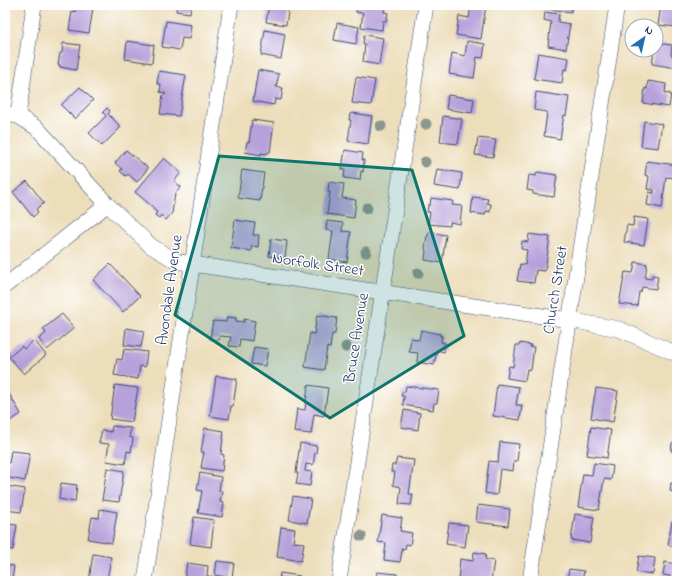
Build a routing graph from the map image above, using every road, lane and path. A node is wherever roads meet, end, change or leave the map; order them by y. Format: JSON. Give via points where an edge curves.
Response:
{"nodes":[{"id":1,"x":34,"y":5,"type":"edge"},
{"id":2,"x":231,"y":5,"type":"edge"},
{"id":3,"x":426,"y":5,"type":"edge"},
{"id":4,"x":617,"y":5,"type":"edge"},
{"id":5,"x":11,"y":115,"type":"edge"},
{"id":6,"x":107,"y":204,"type":"junction"},
{"id":7,"x":192,"y":264,"type":"junction"},
{"id":8,"x":5,"y":286,"type":"edge"},
{"id":9,"x":382,"y":292,"type":"junction"},
{"id":10,"x":569,"y":320,"type":"junction"},
{"id":11,"x":677,"y":354,"type":"edge"},
{"id":12,"x":145,"y":581,"type":"edge"},
{"id":13,"x":339,"y":581,"type":"edge"},
{"id":14,"x":530,"y":581,"type":"edge"}],
"edges":[{"from":1,"to":5,"type":"street"},
{"from":2,"to":7,"type":"street","name":"Avondale Avenue"},
{"from":3,"to":9,"type":"street","name":"Bruce Avenue"},
{"from":4,"to":10,"type":"street","name":"Church Street"},
{"from":5,"to":6,"type":"street","name":"Norfolk Street","via":[[37,128]]},
{"from":6,"to":7,"type":"street","name":"Norfolk Street","via":[[152,246],[176,261]]},
{"from":6,"to":8,"type":"street"},
{"from":7,"to":9,"type":"street","name":"Norfolk Street"},
{"from":7,"to":12,"type":"street","name":"Avondale Avenue"},
{"from":9,"to":10,"type":"street","name":"Norfolk Street"},
{"from":9,"to":13,"type":"street","name":"Bruce Avenue"},
{"from":10,"to":11,"type":"street","name":"Norfolk Street","via":[[619,329]]},
{"from":10,"to":14,"type":"street","name":"Church Street"}]}
